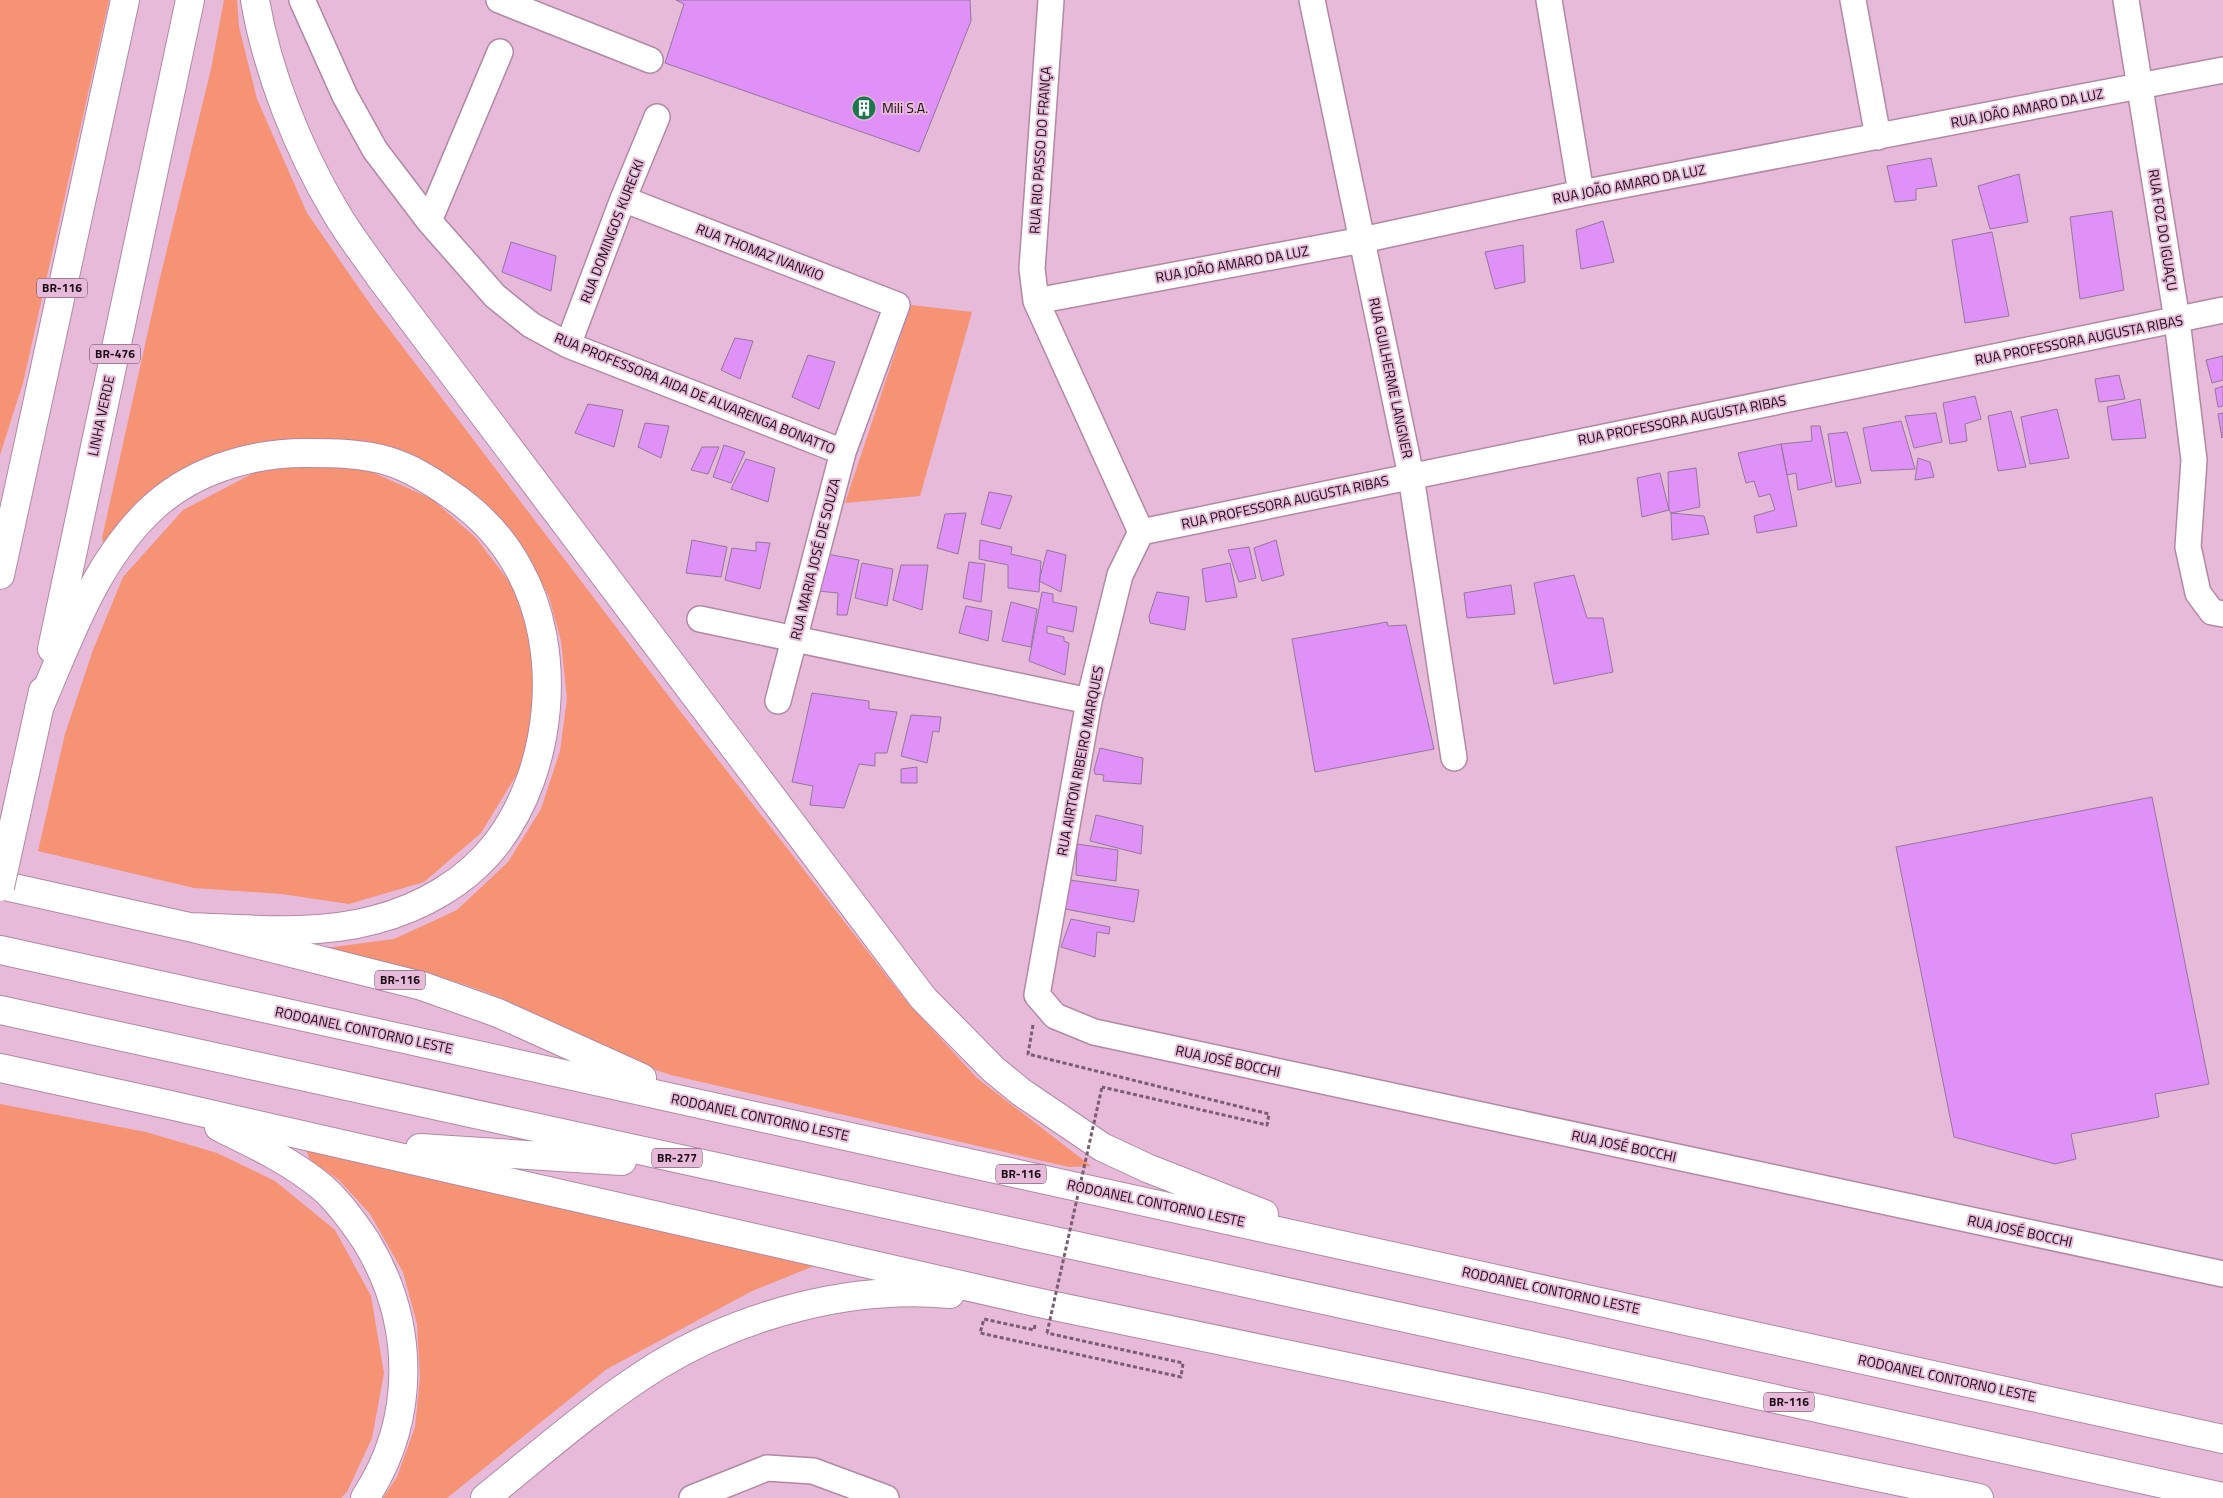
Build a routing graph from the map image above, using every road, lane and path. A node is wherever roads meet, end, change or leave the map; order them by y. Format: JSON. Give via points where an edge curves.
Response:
{"nodes":[{"id":1,"x":125,"y":0,"type":"edge"},
{"id":2,"x":190,"y":0,"type":"edge"},
{"id":3,"x":255,"y":0,"type":"edge"},
{"id":4,"x":302,"y":0,"type":"edge"},
{"id":5,"x":499,"y":0,"type":"edge"},
{"id":6,"x":1051,"y":0,"type":"edge"},
{"id":7,"x":1312,"y":0,"type":"edge"},
{"id":8,"x":1549,"y":0,"type":"edge"},
{"id":9,"x":1853,"y":0,"type":"edge"},
{"id":10,"x":2126,"y":0,"type":"edge"},
{"id":11,"x":500,"y":52,"type":"dead end"},
{"id":12,"x":650,"y":60,"type":"dead end"},
{"id":13,"x":2223,"y":70,"type":"edge"},
{"id":14,"x":2140,"y":86,"type":"junction"},
{"id":15,"x":657,"y":117,"type":"dead end"},
{"id":16,"x":1878,"y":137,"type":"junction"},
{"id":17,"x":1581,"y":193,"type":"junction"},
{"id":18,"x":622,"y":198,"type":"junction"},
{"id":19,"x":429,"y":221,"type":"junction"},
{"id":20,"x":1362,"y":240,"type":"junction"},
{"id":21,"x":1036,"y":301,"type":"junction"},
{"id":22,"x":897,"y":305,"type":"joint"},
{"id":23,"x":2223,"y":310,"type":"edge"},
{"id":24,"x":2177,"y":320,"type":"junction"},
{"id":25,"x":568,"y":345,"type":"junction"},
{"id":26,"x":843,"y":452,"type":"junction"},
{"id":27,"x":1411,"y":476,"type":"junction"},
{"id":28,"x":1142,"y":532,"type":"junction"},
{"id":29,"x":0,"y":575,"type":"edge"},
{"id":30,"x":2223,"y":614,"type":"edge"},
{"id":31,"x":700,"y":619,"type":"dead end"},
{"id":32,"x":795,"y":638,"type":"junction"},
{"id":33,"x":778,"y":701,"type":"dead end"},
{"id":34,"x":1089,"y":701,"type":"junction"},
{"id":35,"x":39,"y":708,"type":"junction"},
{"id":36,"x":1454,"y":758,"type":"dead end"},
{"id":37,"x":25,"y":773,"type":"joint"},
{"id":38,"x":0,"y":886,"type":"edge"},
{"id":39,"x":189,"y":927,"type":"junction"},
{"id":40,"x":0,"y":950,"type":"edge"},
{"id":41,"x":1037,"y":995,"type":"junction"},
{"id":42,"x":0,"y":1010,"type":"edge"},
{"id":43,"x":0,"y":1068,"type":"edge"},
{"id":44,"x":170,"y":1105,"type":"junction"},
{"id":45,"x":710,"y":1106,"type":"junction"},
{"id":46,"x":339,"y":1143,"type":"junction"},
{"id":47,"x":724,"y":1168,"type":"junction"},
{"id":48,"x":1331,"y":1242,"type":"junction"},
{"id":49,"x":2223,"y":1274,"type":"edge"},
{"id":50,"x":1040,"y":1303,"type":"junction"},
{"id":51,"x":1354,"y":1306,"type":"joint"},
{"id":52,"x":2223,"y":1439,"type":"edge"},
{"id":53,"x":2223,"y":1497,"type":"edge"},
{"id":54,"x":365,"y":1498,"type":"edge"},
{"id":55,"x":485,"y":1498,"type":"edge"},
{"id":56,"x":692,"y":1498,"type":"edge"},
{"id":57,"x":886,"y":1498,"type":"edge"},
{"id":58,"x":1979,"y":1498,"type":"edge"}],
"edges":[{"from":1,"to":29,"type":"highway","number":"BR-116"},
{"from":2,"to":35,"type":"highway","name":"LINHA VERDE","number":"BR-476"},
{"from":3,"to":48,"type":"highway","via":[[277,82],[306,155],[335,211],[380,277],[923,998],[1007,1081],[1102,1147]]},
{"from":4,"to":19,"type":"street","name":"RUA PROFESSORA AIDA DE ALVARENGA BONATTO","via":[[345,96],[375,150]]},
{"from":5,"to":12,"type":"street"},
{"from":6,"to":21,"type":"street","name":"RUA RIO PASSO DO FRANÇA","via":[[1032,269]]},
{"from":7,"to":20,"type":"street","name":"RUA GUILHERME LANGNER"},
{"from":8,"to":17,"type":"street"},
{"from":9,"to":16,"type":"street"},
{"from":10,"to":14,"type":"street","name":"RUA FOZ DO IGUAÇU"},
{"from":11,"to":19,"type":"street"},
{"from":13,"to":14,"type":"street","name":"RUA JOÃO AMARO DA LUZ"},
{"from":14,"to":16,"type":"street","name":"RUA JOÃO AMARO DA LUZ"},
{"from":14,"to":24,"type":"street","name":"RUA FOZ DO IGUAÇU"},
{"from":15,"to":18,"type":"street","name":"RUA DOMINGOS KURECKI"},
{"from":16,"to":17,"type":"street","name":"RUA JOÃO AMARO DA LUZ"},
{"from":17,"to":20,"type":"street","name":"RUA JOÃO AMARO DA LUZ"},
{"from":18,"to":22,"type":"street","name":"RUA THOMAZ IVANKIO"},
{"from":18,"to":25,"type":"street","name":"RUA DOMINGOS KURECKI"},
{"from":19,"to":25,"type":"street","name":"RUA PROFESSORA AIDA DE ALVARENGA BONATTO","via":[[495,296],[531,325]]},
{"from":20,"to":21,"type":"street","name":"RUA JOÃO AMARO DA LUZ"},
{"from":20,"to":27,"type":"street","name":"RUA GUILHERME LANGNER"},
{"from":21,"to":28,"type":"street","name":"RUA RIO PASSO DO FRANÇA"},
{"from":22,"to":26,"type":"street","name":"RUA MARIA JOSÉ DE SOUZA"},
{"from":23,"to":24,"type":"street","name":"RUA PROFESSORA AUGUSTA RIBAS"},
{"from":24,"to":27,"type":"street","name":"RUA PROFESSORA AUGUSTA RIBAS"},
{"from":24,"to":30,"type":"street","name":"RUA FOZ DO IGUAÇU","via":[[2194,460],[2188,547],[2198,593],[2212,612]]},
{"from":25,"to":26,"type":"street","name":"RUA PROFESSORA AIDA DE ALVARENGA BONATTO"},
{"from":26,"to":32,"type":"street","name":"RUA MARIA JOSÉ DE SOUZA"},
{"from":27,"to":28,"type":"street","name":"RUA PROFESSORA AUGUSTA RIBAS"},
{"from":27,"to":36,"type":"street","name":"RUA GUILHERME LANGNER"},
{"from":28,"to":34,"type":"street","name":"RUA AIRTON RIBEIRO MARQUES","via":[[1120,575]]},
{"from":31,"to":32,"type":"street"},
{"from":32,"to":33,"type":"street","name":"RUA MARIA JOSÉ DE SOUZA"},
{"from":32,"to":34,"type":"street"},
{"from":34,"to":41,"type":"street","name":"RUA AIRTON RIBEIRO MARQUES"},
{"from":35,"to":37,"type":"highway","name":"LINHA VERDE","number":"BR-476"},
{"from":35,"to":39,"type":"highway","via":[[101,571],[148,512],[176,489],[202,474],[245,459],[288,453],[344,453],[387,460],[431,481],[462,502],[497,536],[519,569],[531,596],[543,635],[546,676],[544,721],[536,765],[519,806],[497,843],[469,872],[439,894],[402,912],[372,921],[308,928]]},
{"from":37,"to":38,"type":"highway","number":"BR-116","bridge":true},
{"from":38,"to":39,"type":"highway","number":"BR-116"},
{"from":39,"to":45,"type":"highway","number":"BR-116","via":[[422,986],[461,999]]},
{"from":40,"to":45,"type":"highway","name":"RODOANEL CONTORNO LESTE"},
{"from":41,"to":49,"type":"street","name":"RUA JOSÉ BOCCHI","via":[[1055,1016],[1094,1032]]},
{"from":41,"to":50,"type":"path","bridge":true,"via":[[1028,1054],[1269,1114],[1267,1125],[1102,1088],[1048,1333],[1183,1363],[1180,1377],[980,1333],[984,1319],[1034,1330]]},
{"from":42,"to":47,"type":"highway","number":"BR-277"},
{"from":43,"to":44,"type":"highway"},
{"from":44,"to":46,"type":"highway"},
{"from":44,"to":54,"type":"highway","via":[[288,1162],[324,1189],[353,1222],[378,1262],[396,1307],[402,1336],[403,1387],[396,1433],[380,1476]]},
{"from":45,"to":48,"type":"highway","name":"RODOANEL CONTORNO LESTE","number":"BR-116"},
{"from":46,"to":47,"type":"highway"},
{"from":46,"to":50,"type":"highway"},
{"from":47,"to":51,"type":"highway","number":"BR-277"},
{"from":48,"to":52,"type":"highway","name":"RODOANEL CONTORNO LESTE","number":"BR-116"},
{"from":50,"to":55,"type":"highway","via":[[938,1293],[872,1295],[811,1304],[761,1318],[707,1340],[657,1366],[611,1397]]},
{"from":50,"to":58,"type":"highway"},
{"from":51,"to":53,"type":"highway","number":"BR-116"},
{"from":56,"to":57,"type":"street","via":[[767,1468],[813,1471]]}]}
